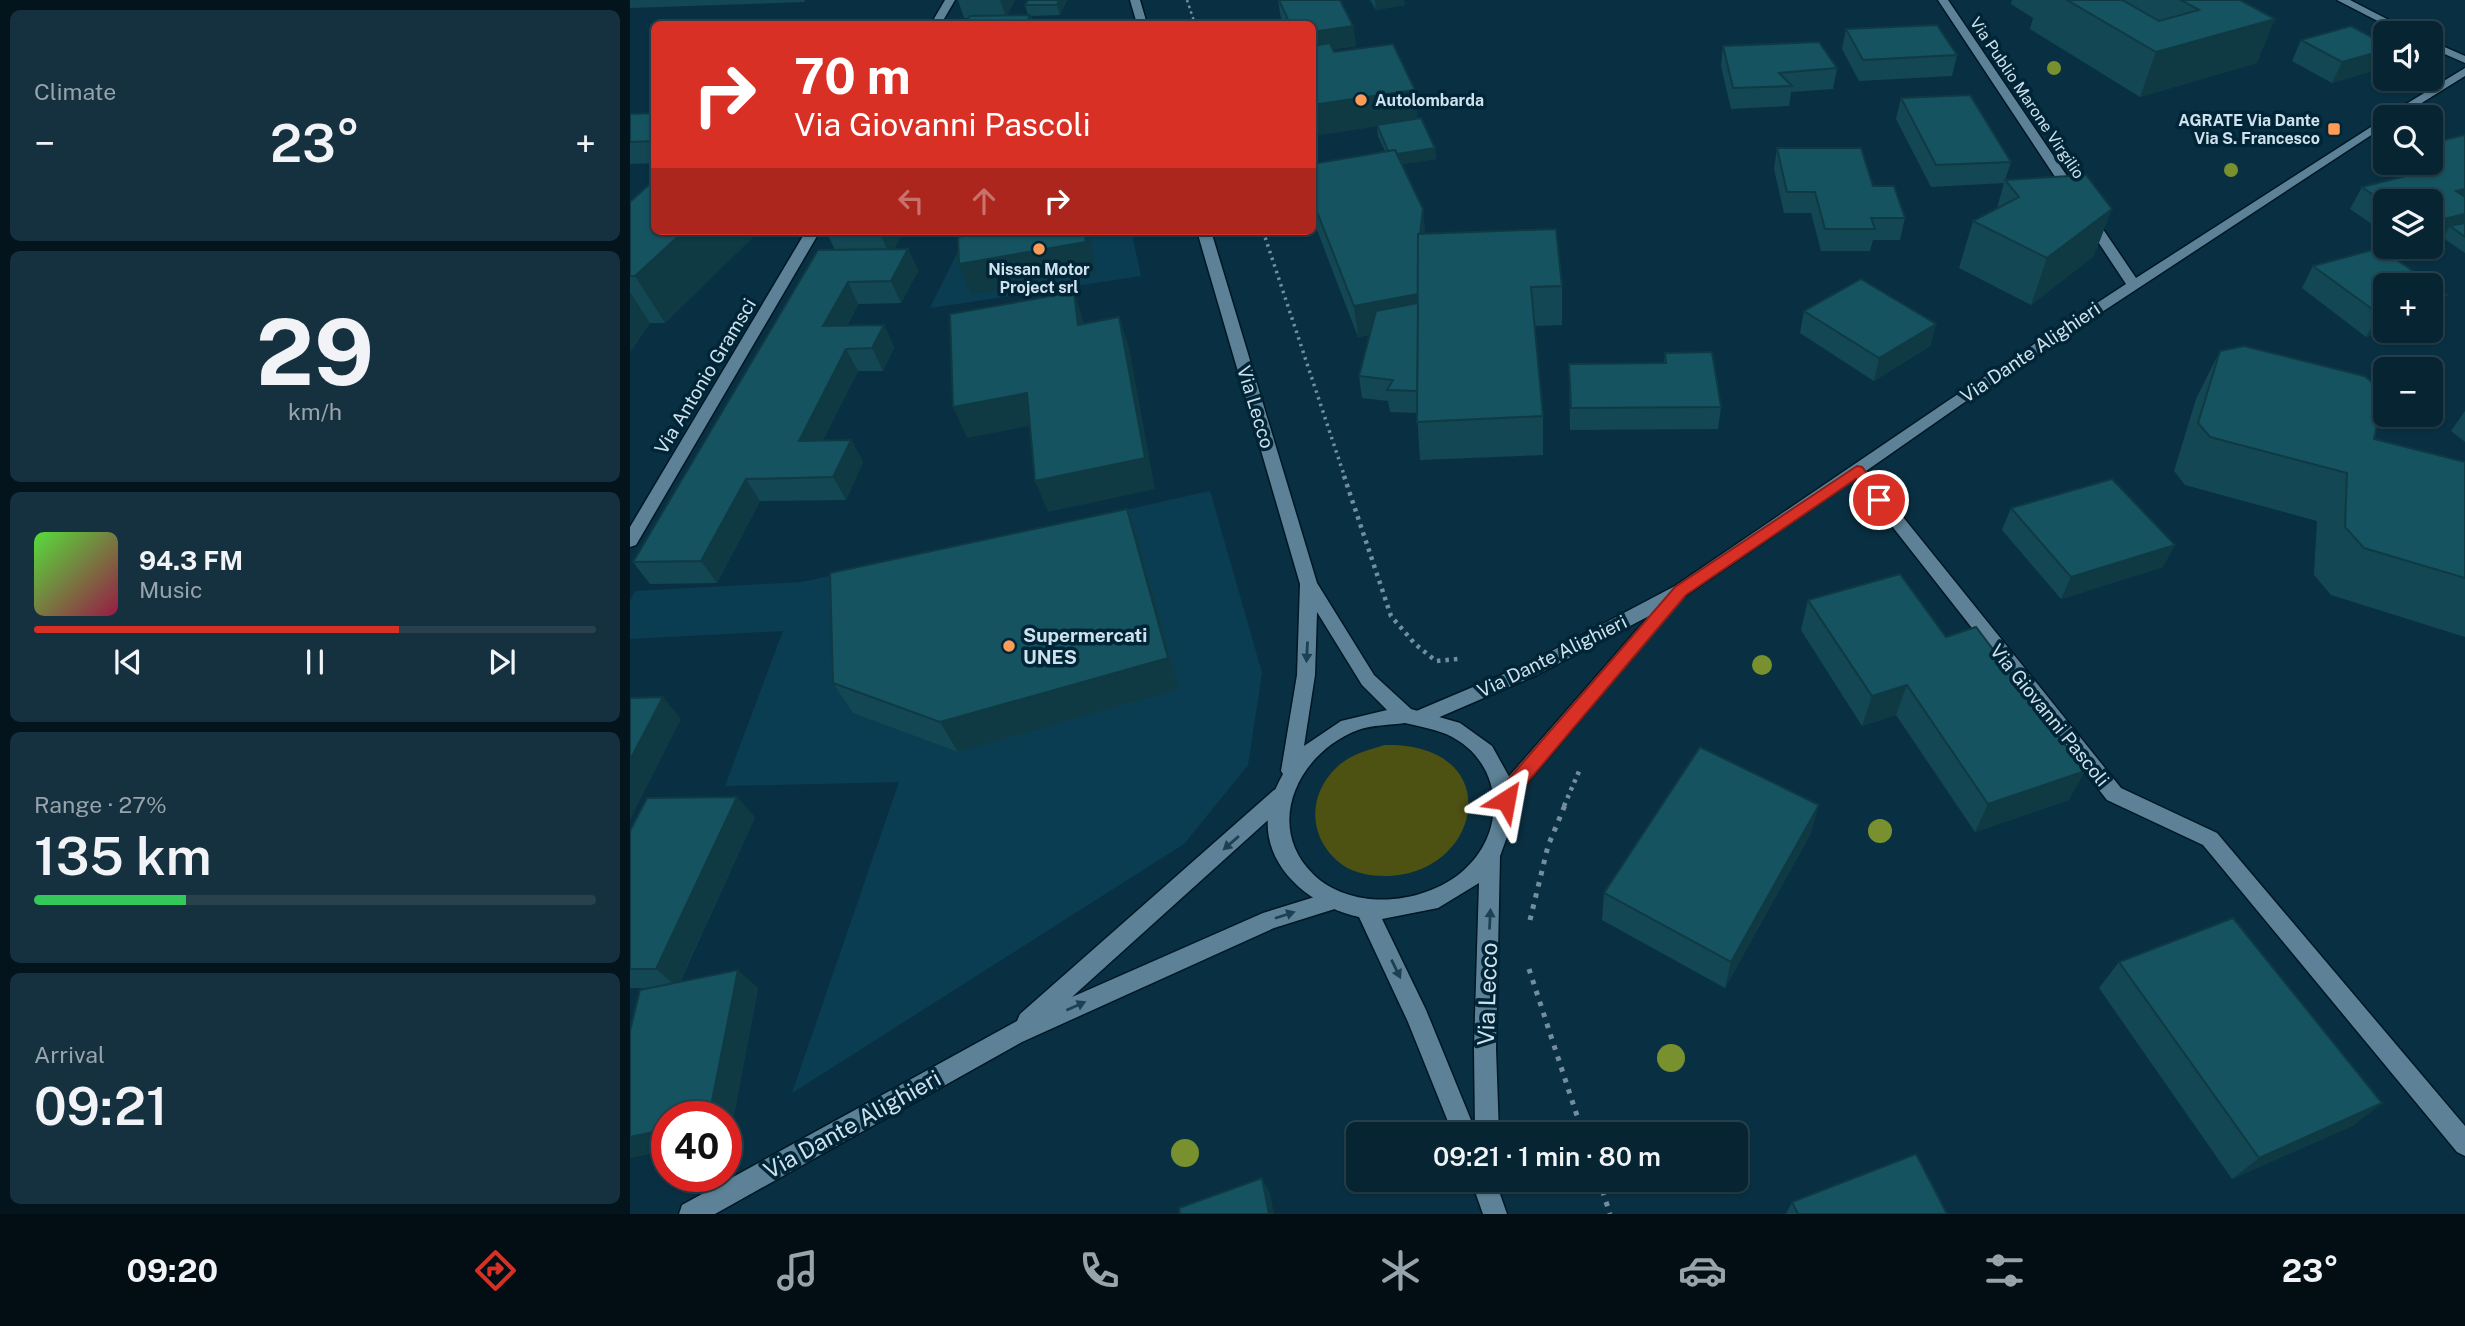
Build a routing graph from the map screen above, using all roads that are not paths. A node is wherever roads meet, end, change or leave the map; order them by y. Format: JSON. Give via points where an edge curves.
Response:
{"nodes":[{"id":1,"x":950,"y":0,"type":"edge"},
{"id":2,"x":1135,"y":0,"type":"edge"},
{"id":3,"x":1943,"y":0,"type":"edge"},
{"id":4,"x":2342,"y":0,"type":"edge"},
{"id":5,"x":938,"y":21,"type":"edge"},
{"id":6,"x":1141,"y":21,"type":"edge"},
{"id":7,"x":2385,"y":21,"type":"edge"},
{"id":8,"x":2443,"y":50,"type":"edge"},
{"id":9,"x":2465,"y":60,"type":"edge"},
{"id":10,"x":2465,"y":71,"type":"edge"},
{"id":11,"x":2410,"y":105,"type":"edge"},
{"id":12,"x":2373,"y":129,"type":"edge"},
{"id":13,"x":811,"y":235,"type":"edge"},
{"id":14,"x":1205,"y":235,"type":"edge"},
{"id":15,"x":2133,"y":284,"type":"junction"},
{"id":16,"x":1857,"y":471,"type":"junction"},
{"id":17,"x":630,"y":541,"type":"edge"},
{"id":18,"x":1309,"y":584,"type":"junction"},
{"id":19,"x":1681,"y":591,"type":"junction"},
{"id":20,"x":1413,"y":716,"type":"junction"},
{"id":21,"x":1290,"y":776,"type":"junction"},
{"id":22,"x":1505,"y":795,"type":"junction"},
{"id":23,"x":1281,"y":796,"type":"junction"},
{"id":24,"x":1490,"y":855,"type":"junction"},
{"id":25,"x":1334,"y":900,"type":"junction"},
{"id":26,"x":1366,"y":908,"type":"junction"},
{"id":27,"x":1014,"y":1034,"type":"junction"},
{"id":28,"x":1460,"y":1122,"type":"edge"},
{"id":29,"x":1487,"y":1122,"type":"edge"},
{"id":30,"x":2465,"y":1144,"type":"edge"},
{"id":31,"x":691,"y":1214,"type":"edge"}],
"edges":[{"from":1,"to":5,"type":"street"},
{"from":2,"to":6,"type":"street"},
{"from":3,"to":15,"type":"street","name":"Via Publio Marone Virgilio"},
{"from":4,"to":7,"type":"street"},
{"from":8,"to":9,"type":"street"},
{"from":10,"to":11,"type":"street"},
{"from":12,"to":15,"type":"street","name":"Via Dante Alighieri"},
{"from":13,"to":17,"type":"street","name":"Via Antonio Gramsci"},
{"from":14,"to":18,"type":"street","name":"Via Lecco"},
{"from":15,"to":16,"type":"street","name":"Via Dante Alighieri"},
{"from":16,"to":19,"type":"street","name":"Via Dante Alighieri"},
{"from":16,"to":30,"type":"street","name":"Via Giovanni Pascoli","via":[[2114,794],[2210,839]]},
{"from":18,"to":20,"type":"street","name":"Via Lecco","via":[[1368,680]]},
{"from":18,"to":21,"type":"street","name":"Via Lecco","one_way":true,"via":[[1306,675]]},
{"from":19,"to":20,"type":"street","name":"Via Dante Alighieri","via":[[1531,670]]},
{"from":19,"to":22,"type":"street","name":"Via Dante Alighieri"},
{"from":20,"to":21,"type":"street","via":[[1367,720],[1337,732],[1310,751]]},
{"from":20,"to":22,"type":"street","via":[[1442,722],[1474,739],[1496,766]]},
{"from":21,"to":23,"type":"street"},
{"from":22,"to":24,"type":"street","via":[[1505,820]]},
{"from":23,"to":25,"type":"street","via":[[1279,831],[1291,864],[1317,891]]},
{"from":23,"to":27,"type":"street","name":"Via Dante Alighieri","one_way":true},
{"from":24,"to":26,"type":"street","via":[[1452,891],[1426,903]]},
{"from":29,"to":24,"type":"street","name":"Via Lecco","one_way":true},
{"from":25,"to":26,"type":"street"},
{"from":27,"to":25,"type":"street","name":"Via Dante Alighieri","one_way":true,"via":[[1270,920]]},
{"from":26,"to":28,"type":"street","one_way":true},
{"from":27,"to":31,"type":"street","name":"Via Dante Alighieri"}]}
